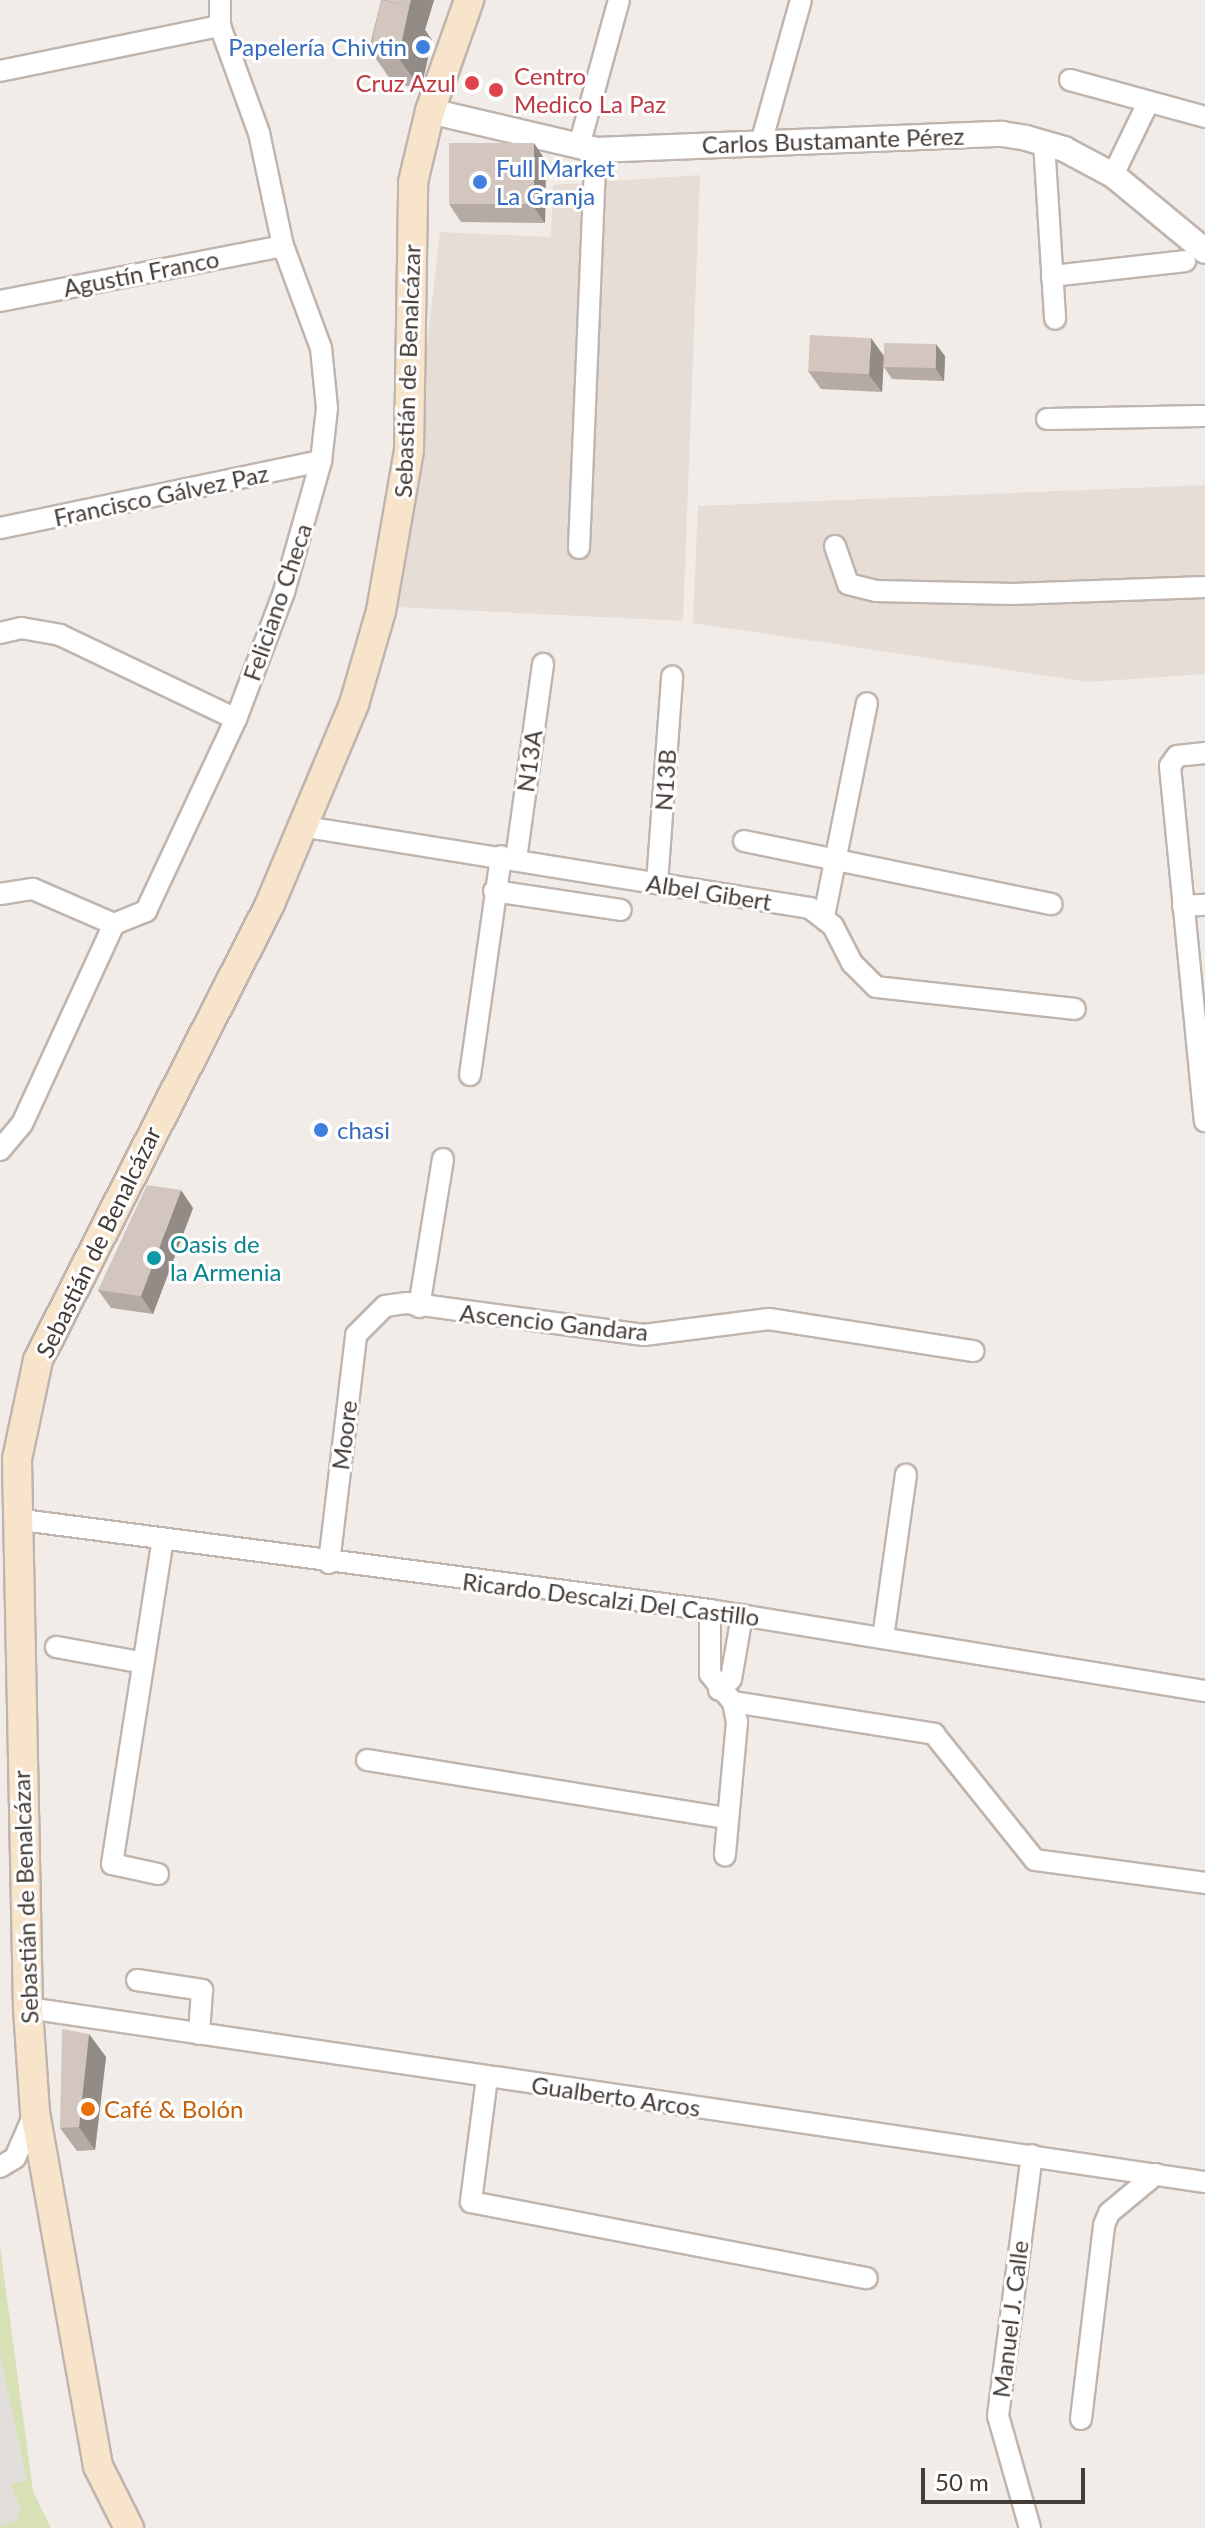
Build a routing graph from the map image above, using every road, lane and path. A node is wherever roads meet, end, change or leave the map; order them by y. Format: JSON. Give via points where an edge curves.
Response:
{"nodes":[{"id":1,"x":220,"y":0,"type":"edge"},
{"id":2,"x":469,"y":0,"type":"edge"},
{"id":3,"x":619,"y":0,"type":"edge"},
{"id":4,"x":801,"y":0,"type":"edge"},
{"id":5,"x":220,"y":26,"type":"junction"},
{"id":6,"x":0,"y":71,"type":"edge"},
{"id":7,"x":1070,"y":80,"type":"dead end"},
{"id":8,"x":1148,"y":103,"type":"junction"},
{"id":9,"x":430,"y":111,"type":"junction"},
{"id":10,"x":1205,"y":117,"type":"edge"},
{"id":11,"x":1044,"y":142,"type":"junction"},
{"id":12,"x":761,"y":143,"type":"junction"},
{"id":13,"x":587,"y":148,"type":"junction"},
{"id":14,"x":1113,"y":175,"type":"junction"},
{"id":15,"x":283,"y":246,"type":"junction"},
{"id":16,"x":1195,"y":256,"type":"edge"},
{"id":17,"x":1052,"y":276,"type":"junction"},
{"id":18,"x":0,"y":301,"type":"edge"},
{"id":19,"x":1055,"y":319,"type":"dead end"},
{"id":20,"x":1205,"y":416,"type":"edge"},
{"id":21,"x":1047,"y":419,"type":"dead end"},
{"id":22,"x":321,"y":461,"type":"junction"},
{"id":23,"x":0,"y":528,"type":"edge"},
{"id":24,"x":835,"y":546,"type":"dead end"},
{"id":25,"x":579,"y":548,"type":"dead end"},
{"id":26,"x":1205,"y":587,"type":"edge"},
{"id":27,"x":0,"y":633,"type":"edge"},
{"id":28,"x":543,"y":664,"type":"dead end"},
{"id":29,"x":672,"y":677,"type":"dead end"},
{"id":30,"x":867,"y":703,"type":"dead end"},
{"id":31,"x":236,"y":719,"type":"junction"},
{"id":32,"x":1205,"y":753,"type":"edge"},
{"id":33,"x":306,"y":827,"type":"junction"},
{"id":34,"x":744,"y":841,"type":"dead end"},
{"id":35,"x":508,"y":858,"type":"junction"},
{"id":36,"x":835,"y":861,"type":"junction"},
{"id":37,"x":657,"y":883,"type":"junction"},
{"id":38,"x":494,"y":891,"type":"junction"},
{"id":39,"x":0,"y":894,"type":"edge"},
{"id":40,"x":1052,"y":904,"type":"dead end"},
{"id":41,"x":1205,"y":905,"type":"edge"},
{"id":42,"x":1183,"y":906,"type":"junction"},
{"id":43,"x":621,"y":910,"type":"dead end"},
{"id":44,"x":824,"y":916,"type":"junction"},
{"id":45,"x":114,"y":924,"type":"junction"},
{"id":46,"x":1198,"y":994,"type":"edge"},
{"id":47,"x":1075,"y":1009,"type":"dead end"},
{"id":48,"x":470,"y":1075,"type":"dead end"},
{"id":49,"x":1205,"y":1121,"type":"edge"},
{"id":50,"x":0,"y":1150,"type":"edge"},
{"id":51,"x":443,"y":1159,"type":"dead end"},
{"id":52,"x":419,"y":1307,"type":"junction"},
{"id":53,"x":373,"y":1314,"type":"joint"},
{"id":54,"x":974,"y":1351,"type":"dead end"},
{"id":55,"x":906,"y":1475,"type":"dead end"},
{"id":56,"x":15,"y":1519,"type":"junction"},
{"id":57,"x":163,"y":1539,"type":"junction"},
{"id":58,"x":329,"y":1563,"type":"junction"},
{"id":59,"x":710,"y":1610,"type":"junction"},
{"id":60,"x":742,"y":1615,"type":"junction"},
{"id":61,"x":883,"y":1638,"type":"junction"},
{"id":62,"x":56,"y":1647,"type":"dead end"},
{"id":63,"x":144,"y":1663,"type":"junction"},
{"id":64,"x":1205,"y":1691,"type":"edge"},
{"id":65,"x":726,"y":1696,"type":"junction"},
{"id":66,"x":367,"y":1760,"type":"dead end"},
{"id":67,"x":727,"y":1818,"type":"junction"},
{"id":68,"x":725,"y":1855,"type":"dead end"},
{"id":69,"x":158,"y":1874,"type":"dead end"},
{"id":70,"x":1205,"y":1883,"type":"edge"},
{"id":71,"x":137,"y":1980,"type":"dead end"},
{"id":72,"x":28,"y":2008,"type":"junction"},
{"id":73,"x":199,"y":2034,"type":"junction"},
{"id":74,"x":487,"y":2078,"type":"junction"},
{"id":75,"x":35,"y":2112,"type":"junction"},
{"id":76,"x":1032,"y":2155,"type":"junction"},
{"id":77,"x":0,"y":2167,"type":"edge"},
{"id":78,"x":1156,"y":2174,"type":"junction"},
{"id":79,"x":1205,"y":2182,"type":"edge"},
{"id":80,"x":867,"y":2278,"type":"dead end"},
{"id":81,"x":1081,"y":2419,"type":"dead end"},
{"id":82,"x":129,"y":2528,"type":"edge"},
{"id":83,"x":1030,"y":2528,"type":"edge"}],
"edges":[{"from":1,"to":5,"type":"street","name":"Feliciano Checa"},
{"from":2,"to":9,"type":"main road","name":"Sebastián de Benalcázar"},
{"from":3,"to":13,"type":"street"},
{"from":4,"to":12,"type":"street"},
{"from":5,"to":6,"type":"street"},
{"from":5,"to":15,"type":"street","name":"Feliciano Checa","via":[[259,133]]},
{"from":7,"to":8,"type":"street"},
{"from":8,"to":10,"type":"street"},
{"from":8,"to":14,"type":"street"},
{"from":9,"to":13,"type":"street","name":"Carlos Bustamante Pérez"},
{"from":9,"to":33,"type":"main road","name":"Sebastián de Benalcázar","via":[[413,182],[409,450],[403,507],[354,704]]},
{"from":11,"to":12,"type":"street","name":"Carlos Bustamante Pérez","via":[[1002,134]]},
{"from":11,"to":14,"type":"street","name":"Carlos Bustamante Pérez"},
{"from":11,"to":17,"type":"street"},
{"from":12,"to":13,"type":"street","name":"Carlos Bustamante Pérez"},
{"from":13,"to":25,"type":"street"},
{"from":14,"to":16,"type":"street","name":"Carlos Bustamante Pérez"},
{"from":15,"to":18,"type":"street","name":"Agustín Franco"},
{"from":15,"to":22,"type":"street","name":"Feliciano Checa","via":[[321,348],[327,408]]},
{"from":16,"to":17,"type":"street"},
{"from":17,"to":19,"type":"street"},
{"from":20,"to":21,"type":"street"},
{"from":22,"to":23,"type":"street","name":"Francisco Gálvez Paz"},
{"from":22,"to":31,"type":"street","name":"Feliciano Checa","via":[[284,592]]},
{"from":24,"to":26,"type":"street","via":[[848,584],[876,591],[1013,594]]},
{"from":27,"to":31,"type":"street","via":[[21,628],[60,635]]},
{"from":28,"to":35,"type":"street","name":"N13A"},
{"from":29,"to":37,"type":"street","name":"N13B"},
{"from":30,"to":36,"type":"street"},
{"from":31,"to":45,"type":"street","name":"Feliciano Checa","via":[[146,911]]},
{"from":32,"to":42,"type":"street","via":[[1171,759]]},
{"from":33,"to":35,"type":"street","name":"Albel Gibert"},
{"from":33,"to":56,"type":"main road","name":"Sebastián de Benalcázar","via":[[38,1360],[17,1459]]},
{"from":34,"to":36,"type":"street"},
{"from":35,"to":37,"type":"street","name":"Albel Gibert"},
{"from":35,"to":38,"type":"street","name":"N13A"},
{"from":36,"to":40,"type":"street"},
{"from":36,"to":44,"type":"street"},
{"from":37,"to":44,"type":"street","name":"Albel Gibert","via":[[810,908]]},
{"from":38,"to":43,"type":"street"},
{"from":38,"to":48,"type":"street","name":"N13A"},
{"from":39,"to":45,"type":"street","via":[[33,889]]},
{"from":41,"to":42,"type":"street"},
{"from":42,"to":46,"type":"street"},
{"from":44,"to":47,"type":"street","via":[[863,978],[876,987]]},
{"from":45,"to":50,"type":"street","via":[[22,1124]]},
{"from":46,"to":49,"type":"street"},
{"from":51,"to":52,"type":"street"},
{"from":52,"to":53,"type":"street","name":"Ascencio Gandara","via":[[396,1303]]},
{"from":52,"to":54,"type":"street","name":"Ascencio Gandara","via":[[644,1335],[769,1319]]},
{"from":53,"to":58,"type":"street","name":"Moore","via":[[356,1335]]},
{"from":55,"to":61,"type":"street"},
{"from":56,"to":57,"type":"street","name":"Ricardo Descalzi Del Castillo"},
{"from":56,"to":72,"type":"main road","name":"Sebastián de Benalcázar"},
{"from":57,"to":58,"type":"street","name":"Ricardo Descalzi Del Castillo"},
{"from":57,"to":63,"type":"street"},
{"from":58,"to":59,"type":"street","name":"Ricardo Descalzi Del Castillo"},
{"from":59,"to":60,"type":"street","name":"Ricardo Descalzi Del Castillo"},
{"from":59,"to":65,"type":"street","via":[[710,1674]]},
{"from":60,"to":61,"type":"street","name":"Ricardo Descalzi Del Castillo"},
{"from":60,"to":65,"type":"street"},
{"from":61,"to":64,"type":"street","name":"Ricardo Descalzi Del Castillo"},
{"from":62,"to":63,"type":"street"},
{"from":63,"to":69,"type":"street","via":[[112,1864]]},
{"from":65,"to":67,"type":"street","via":[[736,1740]]},
{"from":65,"to":70,"type":"street","via":[[934,1734],[1035,1860]]},
{"from":66,"to":67,"type":"street"},
{"from":67,"to":68,"type":"street"},
{"from":71,"to":73,"type":"street","via":[[202,1990]]},
{"from":72,"to":73,"type":"street","name":"Gualberto Arcos"},
{"from":72,"to":75,"type":"main road","name":"Sebastián de Benalcázar"},
{"from":73,"to":74,"type":"street","name":"Gualberto Arcos"},
{"from":74,"to":76,"type":"street","name":"Gualberto Arcos"},
{"from":74,"to":80,"type":"street","via":[[471,2202]]},
{"from":75,"to":77,"type":"street","via":[[15,2158]]},
{"from":75,"to":82,"type":"main road","name":"Sebastián de Benalcázar","via":[[98,2466]]},
{"from":76,"to":78,"type":"street","name":"Gualberto Arcos"},
{"from":76,"to":83,"type":"street","name":"Manuel J. Calle","via":[[998,2416]]},
{"from":78,"to":79,"type":"street","name":"Gualberto Arcos"},
{"from":78,"to":81,"type":"street","via":[[1109,2213],[1104,2225]]}]}
